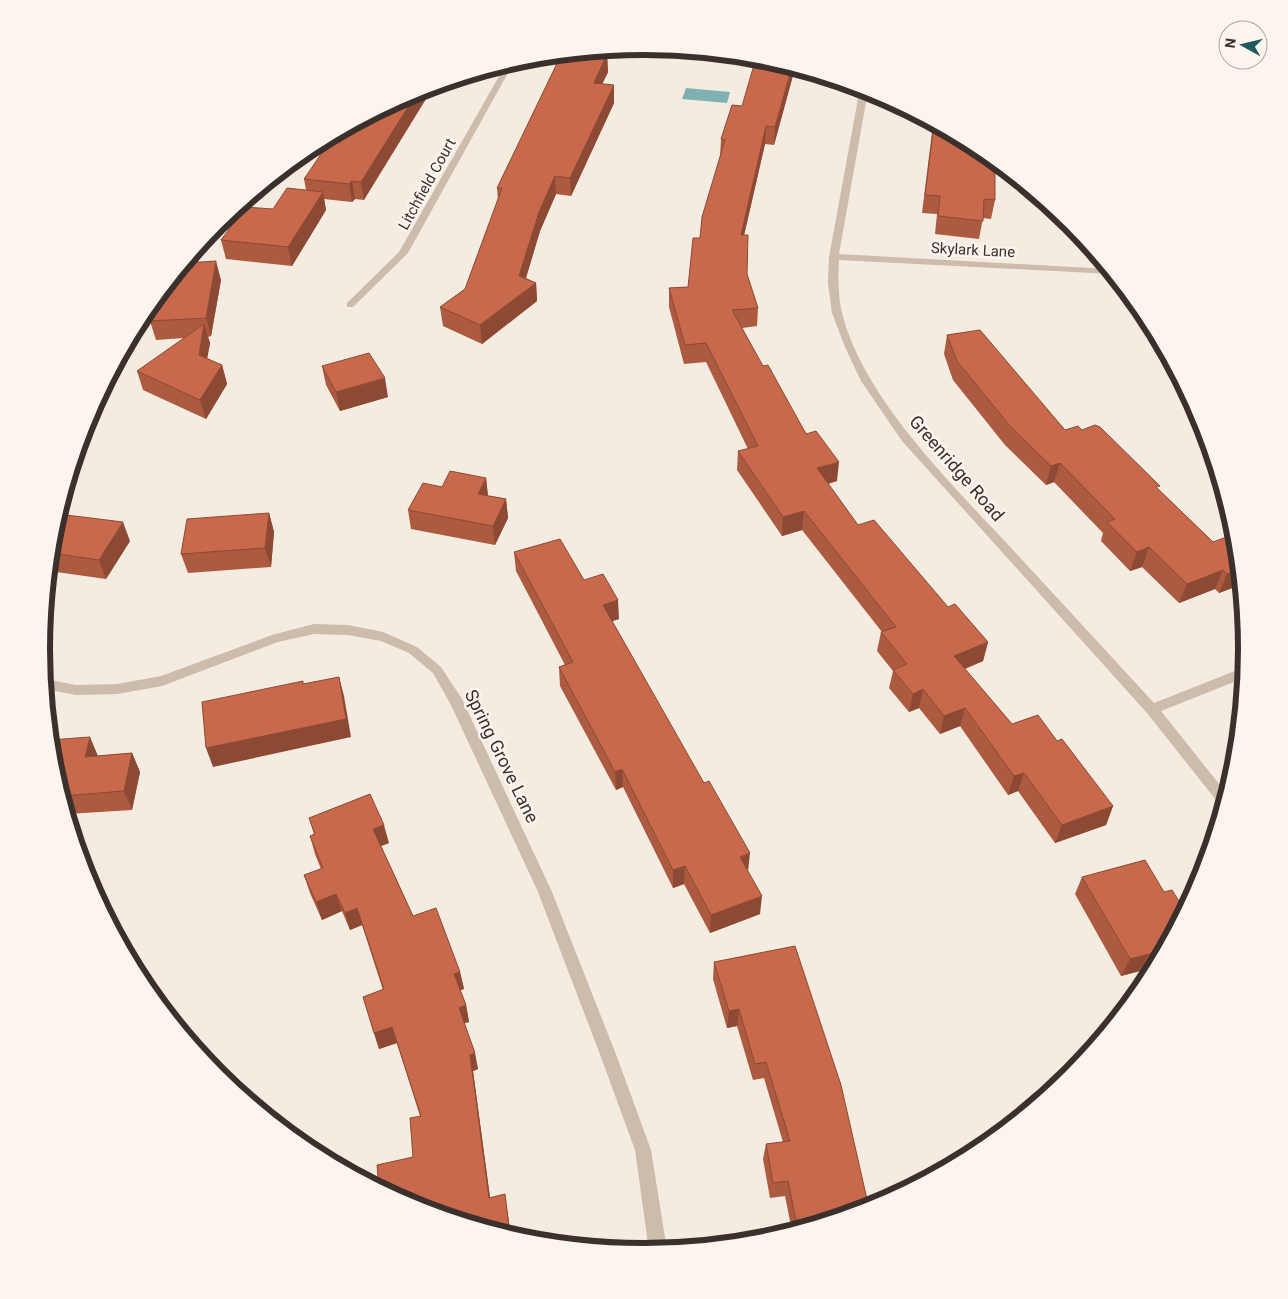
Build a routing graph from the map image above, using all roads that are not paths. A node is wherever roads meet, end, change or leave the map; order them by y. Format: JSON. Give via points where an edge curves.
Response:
{"nodes":[{"id":1,"x":506,"y":72,"type":"edge"},
{"id":2,"x":862,"y":98,"type":"edge"},
{"id":3,"x":834,"y":257,"type":"junction"},
{"id":4,"x":1102,"y":272,"type":"edge"},
{"id":5,"x":350,"y":306,"type":"dead end"},
{"id":6,"x":1237,"y":675,"type":"edge"},
{"id":7,"x":51,"y":685,"type":"edge"},
{"id":8,"x":1152,"y":708,"type":"junction"},
{"id":9,"x":1220,"y":795,"type":"edge"},
{"id":10,"x":657,"y":1243,"type":"edge"}],
"edges":[{"from":1,"to":5,"type":"street","name":"Litchfield Court","via":[[403,253]]},
{"from":2,"to":3,"type":"street","name":"Greenridge Road"},
{"from":3,"to":4,"type":"street","name":"Skylark Lane"},
{"from":3,"to":8,"type":"street","name":"Greenridge Road","via":[[837,314],[850,347],[866,381],[906,438]]},
{"from":6,"to":8,"type":"street"},
{"from":7,"to":10,"type":"street","name":"Spring Grove Lane","via":[[76,690],[117,689],[162,681],[276,638],[314,629],[348,630],[383,637],[413,650],[437,670],[458,703],[545,892],[609,1057],[643,1150]]},
{"from":8,"to":9,"type":"street","name":"Greenridge Road"}]}
